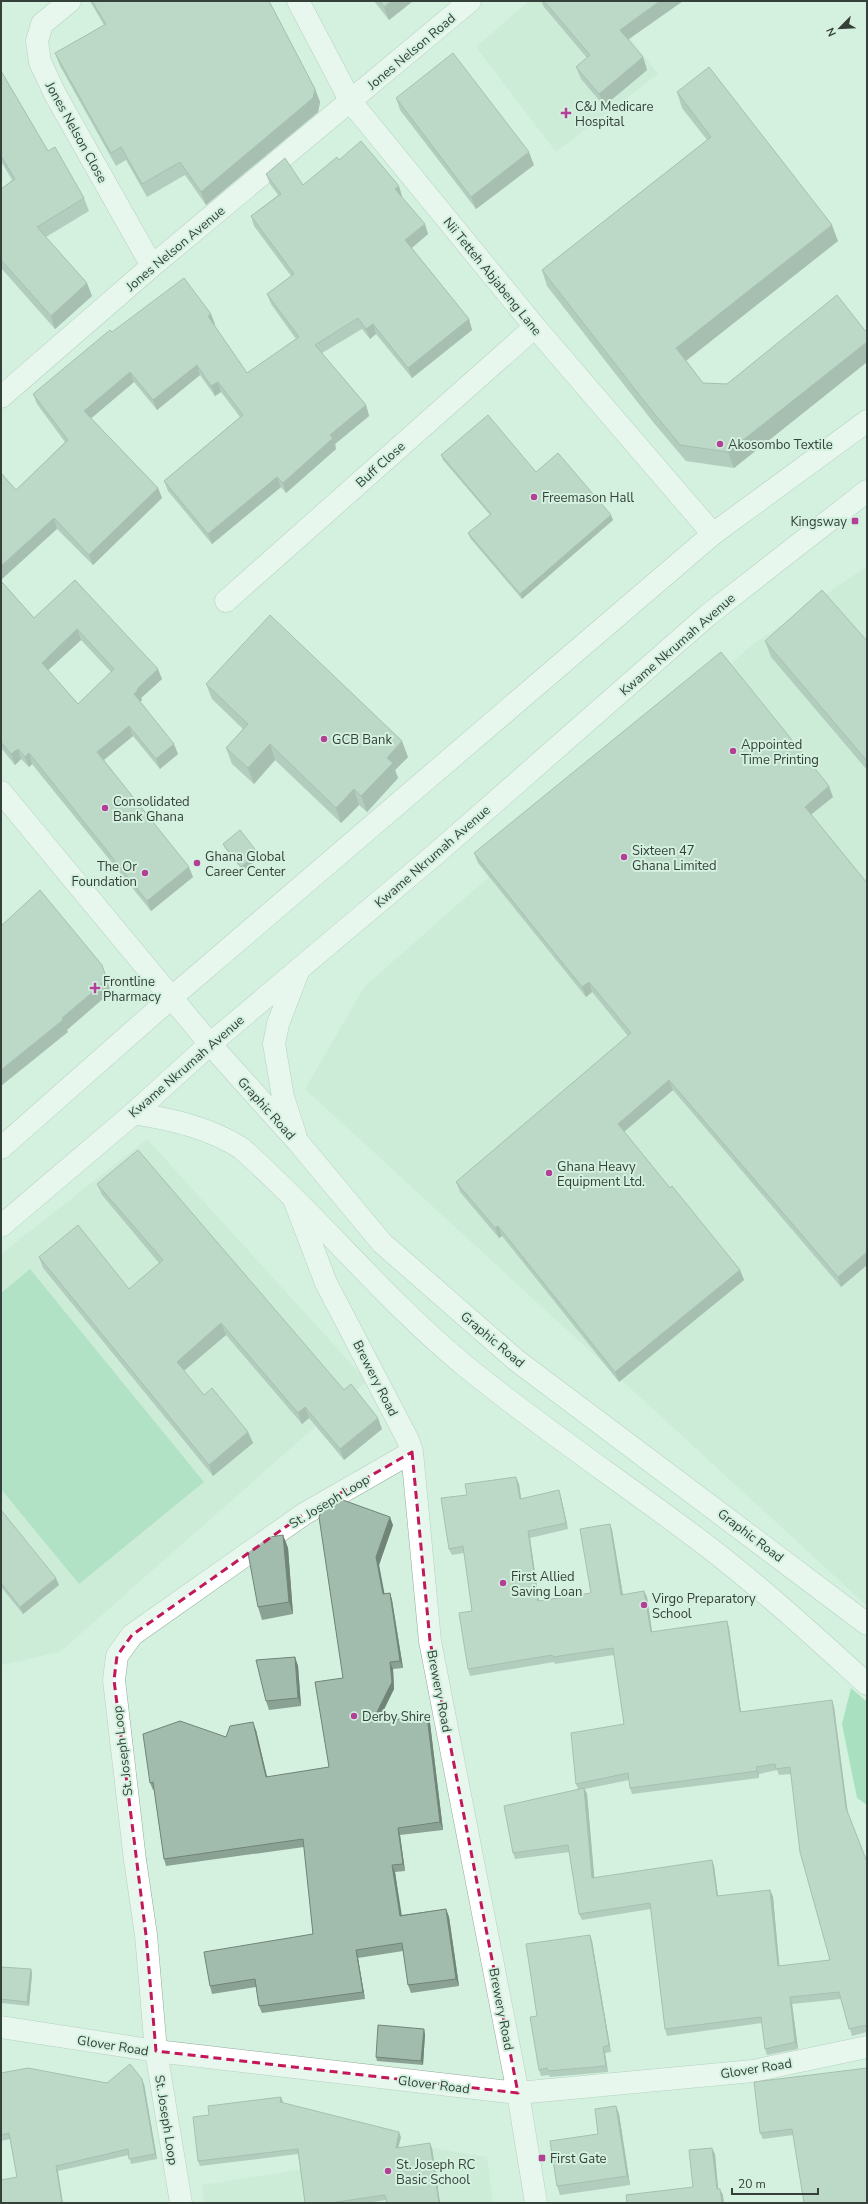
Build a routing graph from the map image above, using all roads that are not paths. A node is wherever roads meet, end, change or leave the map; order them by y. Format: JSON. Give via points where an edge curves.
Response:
{"nodes":[{"id":1,"x":70,"y":1,"type":"edge"},
{"id":2,"x":298,"y":1,"type":"edge"},
{"id":3,"x":470,"y":1,"type":"edge"},
{"id":4,"x":351,"y":102,"type":"junction"},
{"id":5,"x":152,"y":266,"type":"junction"},
{"id":6,"x":535,"y":327,"type":"junction"},
{"id":7,"x":1,"y":397,"type":"edge"},
{"id":8,"x":867,"y":421,"type":"edge"},
{"id":9,"x":867,"y":491,"type":"edge"},
{"id":10,"x":713,"y":534,"type":"junction"},
{"id":11,"x":226,"y":600,"type":"dead end"},
{"id":12,"x":1,"y":792,"type":"edge"},
{"id":13,"x":299,"y":969,"type":"junction"},
{"id":14,"x":171,"y":998,"type":"junction"},
{"id":15,"x":210,"y":1044,"type":"junction"},
{"id":16,"x":134,"y":1113,"type":"junction"},
{"id":17,"x":298,"y":1142,"type":"junction"},
{"id":18,"x":1,"y":1148,"type":"edge"},
{"id":19,"x":294,"y":1199,"type":"junction"},
{"id":20,"x":1,"y":1226,"type":"edge"},
{"id":21,"x":412,"y":1452,"type":"junction"},
{"id":22,"x":867,"y":1624,"type":"edge"},
{"id":23,"x":867,"y":1684,"type":"edge"},
{"id":24,"x":1,"y":2027,"type":"edge"},
{"id":25,"x":867,"y":2047,"type":"edge"},
{"id":26,"x":156,"y":2052,"type":"junction"},
{"id":27,"x":518,"y":2093,"type":"junction"},
{"id":28,"x":180,"y":2203,"type":"edge"},
{"id":29,"x":536,"y":2203,"type":"edge"}],
"edges":[{"from":1,"to":5,"type":"street","name":"Jones Nelson Close","via":[[42,24],[37,41],[40,62],[55,94]]},
{"from":2,"to":4,"type":"street","name":"Nii Tetteh Abjabeng Lane"},
{"from":3,"to":4,"type":"street","name":"Jones Nelson Road"},
{"from":4,"to":5,"type":"street","name":"Jones Nelson Avenue"},
{"from":4,"to":6,"type":"street","name":"Nii Tetteh Abjabeng Lane"},
{"from":5,"to":7,"type":"street","name":"Jones Nelson Avenue"},
{"from":6,"to":10,"type":"street","name":"Nii Tetteh Abjabeng Lane"},
{"from":6,"to":11,"type":"street","name":"Buff Close"},
{"from":8,"to":10,"type":"street"},
{"from":9,"to":13,"type":"street","name":"Kwame Nkrumah Avenue","via":[[708,615],[438,852]]},
{"from":10,"to":14,"type":"street"},
{"from":12,"to":14,"type":"street","name":"Graphic Road"},
{"from":13,"to":15,"type":"street","name":"Kwame Nkrumah Avenue"},
{"from":13,"to":17,"type":"street","via":[[278,1024],[274,1044],[283,1097]]},
{"from":14,"to":15,"type":"street","name":"Graphic Road"},
{"from":14,"to":18,"type":"street"},
{"from":15,"to":16,"type":"street","name":"Kwame Nkrumah Avenue"},
{"from":15,"to":17,"type":"street","name":"Graphic Road"},
{"from":16,"to":19,"type":"street","via":[[186,1123],[224,1137],[250,1156]]},
{"from":16,"to":20,"type":"street","name":"Kwame Nkrumah Avenue"},
{"from":17,"to":22,"type":"street","name":"Graphic Road","via":[[382,1243],[516,1360]]},
{"from":19,"to":21,"type":"street","name":"Brewery Road","via":[[326,1283],[371,1367]]},
{"from":19,"to":23,"type":"street","via":[[403,1310],[464,1365],[596,1466],[707,1546],[784,1608]]},
{"from":21,"to":26,"type":"street","name":"St. Joseph Loop","via":[[304,1514],[132,1635],[118,1656],[114,1680],[134,1860],[146,1935]]},
{"from":21,"to":27,"type":"street","name":"Brewery Road","via":[[430,1641]]},
{"from":24,"to":26,"type":"street","name":"Glover Road"},
{"from":25,"to":27,"type":"street","name":"Glover Road","via":[[753,2071]]},
{"from":26,"to":27,"type":"street","name":"Glover Road"},
{"from":26,"to":28,"type":"street","name":"St. Joseph Loop"},
{"from":27,"to":29,"type":"street","name":"Brewery Road"}]}
